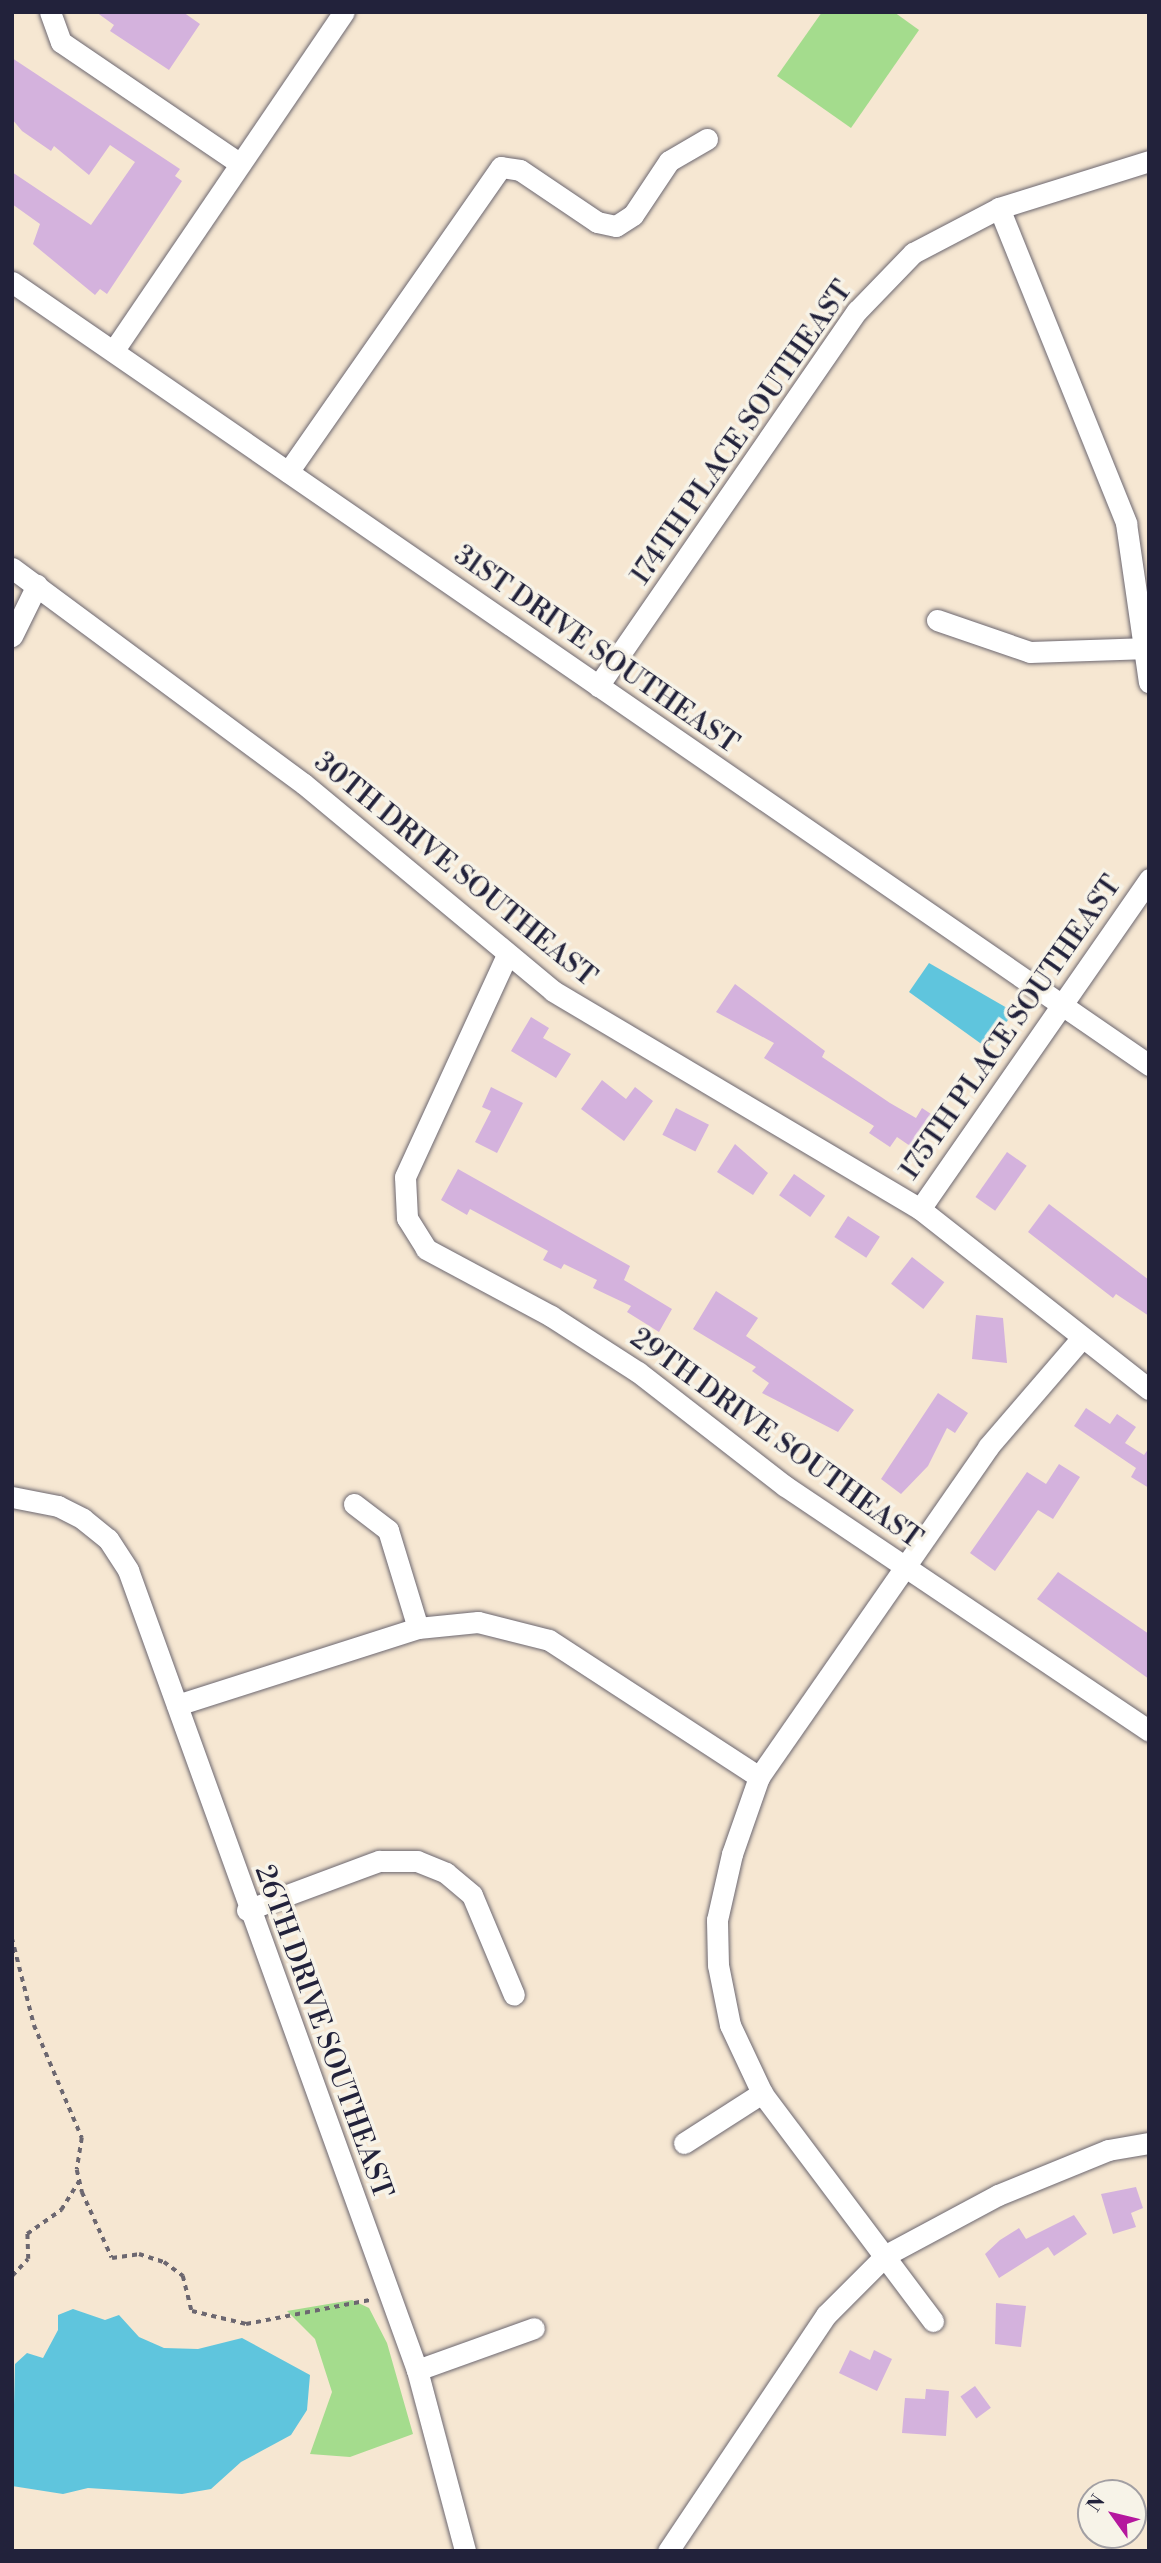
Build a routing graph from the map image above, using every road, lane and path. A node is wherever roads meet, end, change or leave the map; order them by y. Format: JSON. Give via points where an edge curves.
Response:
{"nodes":[{"id":1,"x":344,"y":12,"type":"edge"},
{"id":2,"x":50,"y":16,"type":"edge"},
{"id":3,"x":707,"y":139,"type":"dead end"},
{"id":4,"x":1149,"y":162,"type":"edge"},
{"id":5,"x":239,"y":163,"type":"junction"},
{"id":6,"x":999,"y":208,"type":"junction"},
{"id":7,"x":12,"y":282,"type":"edge"},
{"id":8,"x":114,"y":351,"type":"junction"},
{"id":9,"x":288,"y":472,"type":"junction"},
{"id":10,"x":12,"y":568,"type":"edge"},
{"id":11,"x":37,"y":584,"type":"junction"},
{"id":12,"x":937,"y":620,"type":"dead end"},
{"id":13,"x":12,"y":636,"type":"edge"},
{"id":14,"x":1147,"y":649,"type":"edge"},
{"id":15,"x":1149,"y":682,"type":"edge"},
{"id":16,"x":598,"y":685,"type":"junction"},
{"id":17,"x":1149,"y":878,"type":"edge"},
{"id":18,"x":507,"y":955,"type":"junction"},
{"id":19,"x":1064,"y":1007,"type":"junction"},
{"id":20,"x":1149,"y":1065,"type":"edge"},
{"id":21,"x":919,"y":1209,"type":"junction"},
{"id":22,"x":1081,"y":1339,"type":"junction"},
{"id":23,"x":1149,"y":1390,"type":"edge"},
{"id":24,"x":12,"y":1497,"type":"edge"},
{"id":25,"x":354,"y":1504,"type":"dead end"},
{"id":26,"x":906,"y":1567,"type":"junction"},
{"id":27,"x":418,"y":1628,"type":"junction"},
{"id":28,"x":177,"y":1705,"type":"junction"},
{"id":29,"x":1149,"y":1731,"type":"edge"},
{"id":30,"x":760,"y":1777,"type":"junction"},
{"id":31,"x":247,"y":1910,"type":"junction"},
{"id":32,"x":12,"y":1938,"type":"edge"},
{"id":33,"x":514,"y":1995,"type":"dead end"},
{"id":34,"x":762,"y":2093,"type":"junction"},
{"id":35,"x":684,"y":2143,"type":"dead end"},
{"id":36,"x":1149,"y":2143,"type":"edge"},
{"id":37,"x":79,"y":2180,"type":"junction"},
{"id":38,"x":886,"y":2255,"type":"junction"},
{"id":39,"x":12,"y":2276,"type":"edge"},
{"id":40,"x":389,"y":2295,"type":"junction"},
{"id":41,"x":933,"y":2321,"type":"dead end"},
{"id":42,"x":534,"y":2328,"type":"dead end"},
{"id":43,"x":417,"y":2370,"type":"junction"},
{"id":44,"x":465,"y":2551,"type":"edge"},
{"id":45,"x":668,"y":2551,"type":"edge"}],
"edges":[{"from":1,"to":5,"type":"street"},
{"from":2,"to":5,"type":"street","via":[[61,42]]},
{"from":3,"to":9,"type":"street","via":[[669,161],[633,215],[616,226],[597,222],[520,170],[501,167]]},
{"from":4,"to":6,"type":"street","name":"174TH PLACE SOUTHEAST"},
{"from":5,"to":8,"type":"street"},
{"from":6,"to":14,"type":"street","via":[[1126,523]]},
{"from":6,"to":16,"type":"street","name":"174TH PLACE SOUTHEAST","via":[[913,253],[857,311]]},
{"from":7,"to":8,"type":"street","name":"31ST DRIVE SOUTHEAST"},
{"from":8,"to":9,"type":"street","name":"31ST DRIVE SOUTHEAST"},
{"from":9,"to":16,"type":"street","name":"31ST DRIVE SOUTHEAST"},
{"from":10,"to":11,"type":"street","name":"30TH DRIVE SOUTHEAST"},
{"from":11,"to":13,"type":"street"},
{"from":11,"to":18,"type":"street","name":"30TH DRIVE SOUTHEAST","via":[[304,783]]},
{"from":12,"to":14,"type":"street","via":[[1030,652]]},
{"from":14,"to":15,"type":"street"},
{"from":16,"to":19,"type":"street","name":"31ST DRIVE SOUTHEAST"},
{"from":17,"to":19,"type":"street","name":"175TH PLACE SOUTHEAST"},
{"from":18,"to":21,"type":"street","name":"30TH DRIVE SOUTHEAST","via":[[618,1034]]},
{"from":18,"to":26,"type":"street","name":"29TH DRIVE SOUTHEAST","via":[[405,1177],[407,1218],[426,1250],[551,1316],[638,1372],[785,1486]]},
{"from":19,"to":20,"type":"street","name":"31ST DRIVE SOUTHEAST"},
{"from":19,"to":21,"type":"street","name":"175TH PLACE SOUTHEAST"},
{"from":21,"to":22,"type":"street","name":"30TH DRIVE SOUTHEAST"},
{"from":22,"to":23,"type":"street","name":"30TH DRIVE SOUTHEAST"},
{"from":22,"to":26,"type":"street","via":[[988,1447]]},
{"from":24,"to":28,"type":"street","name":"26TH DRIVE SOUTHEAST","via":[[58,1506],[108,1539],[128,1570]]},
{"from":25,"to":27,"type":"street","via":[[388,1530]]},
{"from":26,"to":29,"type":"street","name":"29TH DRIVE SOUTHEAST"},
{"from":26,"to":30,"type":"street"},
{"from":27,"to":28,"type":"street"},
{"from":27,"to":30,"type":"street","via":[[478,1622],[549,1640]]},
{"from":28,"to":31,"type":"street","name":"26TH DRIVE SOUTHEAST"},
{"from":30,"to":34,"type":"street","via":[[717,1920],[718,1965],[730,2025]]},
{"from":31,"to":33,"type":"street","via":[[379,1861],[417,1861],[446,1873],[472,1895]]},
{"from":31,"to":40,"type":"street","name":"26TH DRIVE SOUTHEAST"},
{"from":32,"to":37,"type":"path","via":[[34,2025],[82,2138]]},
{"from":34,"to":35,"type":"street"},
{"from":34,"to":38,"type":"street"},
{"from":36,"to":38,"type":"street","via":[[1108,2150],[998,2195]]},
{"from":37,"to":39,"type":"path","via":[[61,2210],[27,2234],[28,2259]]},
{"from":37,"to":40,"type":"path","via":[[112,2258],[139,2254],[164,2262],[183,2276],[192,2311],[246,2324],[276,2323]]},
{"from":38,"to":41,"type":"street"},
{"from":38,"to":45,"type":"street","via":[[826,2315]]},
{"from":40,"to":43,"type":"street","name":"26TH DRIVE SOUTHEAST"},
{"from":42,"to":43,"type":"street"},
{"from":43,"to":44,"type":"street","name":"26TH DRIVE SOUTHEAST"}]}
